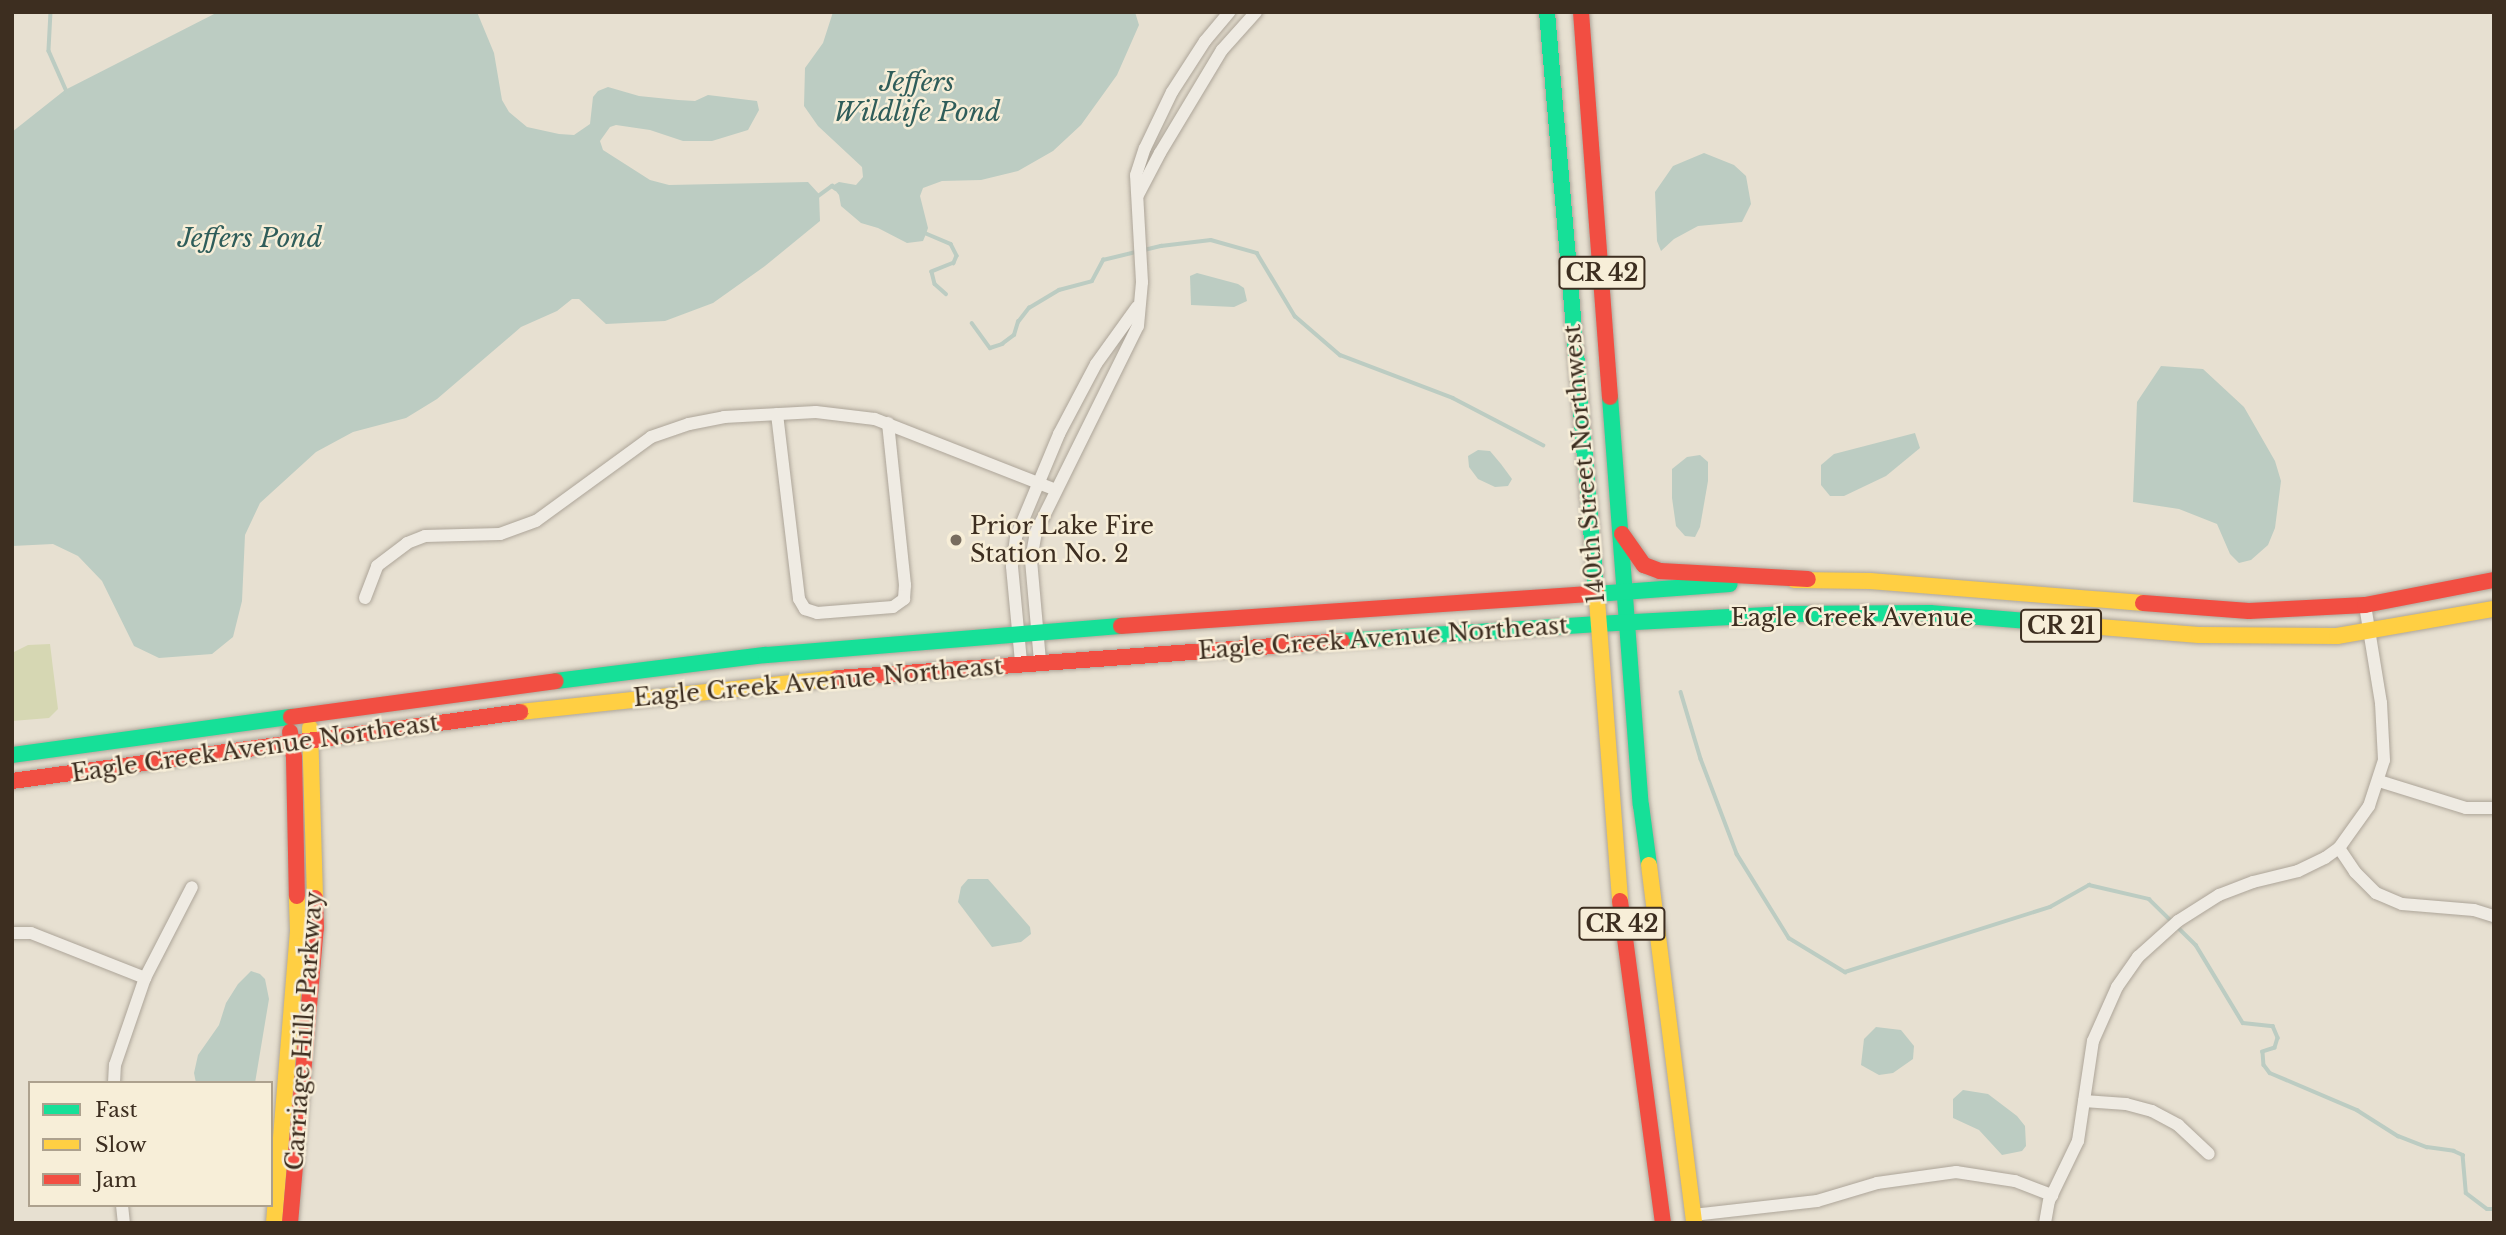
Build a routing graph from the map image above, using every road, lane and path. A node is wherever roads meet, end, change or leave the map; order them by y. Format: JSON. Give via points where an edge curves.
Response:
{"nodes":[{"id":1,"x":1229,"y":12,"type":"edge"},
{"id":2,"x":1256,"y":12,"type":"edge"},
{"id":3,"x":1547,"y":12,"type":"edge"},
{"id":4,"x":1579,"y":12,"type":"edge"},
{"id":5,"x":1138,"y":195,"type":"junction"},
{"id":6,"x":1137,"y":307,"type":"junction"},
{"id":7,"x":777,"y":414,"type":"junction"},
{"id":8,"x":888,"y":424,"type":"junction"},
{"id":9,"x":1036,"y":484,"type":"junction"},
{"id":10,"x":1056,"y":491,"type":"junction"},
{"id":11,"x":1622,"y":534,"type":"junction"},
{"id":12,"x":1808,"y":579,"type":"junction"},
{"id":13,"x":2494,"y":580,"type":"edge"},
{"id":14,"x":1626,"y":592,"type":"junction"},
{"id":15,"x":1596,"y":594,"type":"junction"},
{"id":16,"x":365,"y":598,"type":"dead end"},
{"id":17,"x":2365,"y":605,"type":"junction"},
{"id":18,"x":2494,"y":609,"type":"edge"},
{"id":19,"x":1627,"y":622,"type":"junction"},
{"id":20,"x":1597,"y":624,"type":"junction"},
{"id":21,"x":2368,"y":631,"type":"junction"},
{"id":22,"x":1037,"y":632,"type":"junction"},
{"id":23,"x":1017,"y":633,"type":"junction"},
{"id":24,"x":1040,"y":661,"type":"junction"},
{"id":25,"x":1021,"y":663,"type":"junction"},
{"id":26,"x":309,"y":714,"type":"junction"},
{"id":27,"x":287,"y":717,"type":"junction"},
{"id":28,"x":311,"y":740,"type":"junction"},
{"id":29,"x":292,"y":743,"type":"junction"},
{"id":30,"x":12,"y":755,"type":"edge"},
{"id":31,"x":12,"y":781,"type":"edge"},
{"id":32,"x":2379,"y":781,"type":"junction"},
{"id":33,"x":2494,"y":808,"type":"edge"},
{"id":34,"x":2339,"y":848,"type":"junction"},
{"id":35,"x":192,"y":887,"type":"dead end"},
{"id":36,"x":2494,"y":916,"type":"edge"},
{"id":37,"x":12,"y":933,"type":"edge"},
{"id":38,"x":145,"y":978,"type":"junction"},
{"id":39,"x":114,"y":1081,"type":"edge"},
{"id":40,"x":2084,"y":1101,"type":"junction"},
{"id":41,"x":2209,"y":1154,"type":"dead end"},
{"id":42,"x":2052,"y":1195,"type":"junction"},
{"id":43,"x":1694,"y":1219,"type":"edge"},
{"id":44,"x":290,"y":1222,"type":"edge"},
{"id":45,"x":273,"y":1223,"type":"edge"},
{"id":46,"x":1663,"y":1223,"type":"edge"},
{"id":47,"x":2045,"y":1223,"type":"edge"}],
"edges":[{"from":1,"to":5,"type":"street","via":[[1172,92],[1136,175]]},
{"from":2,"to":5,"type":"street","via":[[1222,50]]},
{"from":3,"to":15,"type":"main road","name":"140th Street Northwest","number":"CR 42"},
{"from":4,"to":11,"type":"main road","name":"140th Street Northwest","number":"CR 42"},
{"from":5,"to":6,"type":"street","via":[[1142,282]]},
{"from":6,"to":9,"type":"street","via":[[1096,364]]},
{"from":6,"to":10,"type":"street","via":[[1138,326]]},
{"from":7,"to":8,"type":"street","via":[[816,412]]},
{"from":7,"to":8,"type":"street","via":[[799,599],[805,609],[817,613],[893,607],[904,598]]},
{"from":7,"to":16,"type":"street","via":[[724,417],[651,437],[536,521],[500,534],[425,536],[407,543],[377,566]]},
{"from":8,"to":9,"type":"street"},
{"from":9,"to":10,"type":"street"},
{"from":9,"to":23,"type":"street","via":[[1016,537]]},
{"from":10,"to":22,"type":"street","via":[[1036,532],[1031,559]]},
{"from":11,"to":12,"type":"main road","via":[[1644,565],[1660,571]]},
{"from":11,"to":14,"type":"main road","name":"140th Street Northwest","number":"CR 42"},
{"from":12,"to":14,"type":"main road","name":"Eagle Creek Avenue","number":"CR 21"},
{"from":12,"to":17,"type":"main road","name":"Eagle Creek Avenue","number":"CR 21","via":[[2249,611]]},
{"from":13,"to":17,"type":"main road","name":"Eagle Creek Avenue","number":"CR 21"},
{"from":14,"to":15,"type":"main road","name":"Eagle Creek Avenue Northeast","number":"CR 21"},
{"from":14,"to":19,"type":"main road","name":"140th Street Northwest","number":"CR 42"},
{"from":15,"to":20,"type":"main road","name":"140th Street Northwest","number":"CR 42"},
{"from":15,"to":22,"type":"main road","name":"Eagle Creek Avenue Northeast","number":"CR 21"},
{"from":17,"to":21,"type":"street"},
{"from":18,"to":21,"type":"main road","name":"Eagle Creek Avenue","number":"CR 21"},
{"from":19,"to":20,"type":"main road","name":"Eagle Creek Avenue Northeast","number":"CR 21"},
{"from":19,"to":21,"type":"main road","name":"Eagle Creek Avenue","number":"CR 21","via":[[1930,613],[2199,635],[2337,636]]},
{"from":19,"to":43,"type":"main road","number":"CR 42","via":[[1641,805]]},
{"from":20,"to":24,"type":"main road","name":"Eagle Creek Avenue Northeast","number":"CR 21"},
{"from":20,"to":46,"type":"main road","number":"CR 42","via":[[1616,873]]},
{"from":21,"to":32,"type":"street","via":[[2381,703],[2384,760]]},
{"from":22,"to":23,"type":"main road","name":"Eagle Creek Avenue Northeast","number":"CR 21"},
{"from":22,"to":24,"type":"street"},
{"from":23,"to":25,"type":"street"},
{"from":23,"to":26,"type":"main road","name":"Eagle Creek Avenue Northeast","number":"CR 21","via":[[766,655]]},
{"from":24,"to":25,"type":"main road","name":"Eagle Creek Avenue Northeast","number":"CR 21"},
{"from":25,"to":28,"type":"main road","name":"Eagle Creek Avenue Northeast","number":"CR 21","via":[[614,701]]},
{"from":26,"to":27,"type":"main road","name":"Eagle Creek Avenue Northeast","number":"CR 21"},
{"from":26,"to":28,"type":"main road","name":"Carriage Hills Parkway"},
{"from":27,"to":29,"type":"main road","name":"Carriage Hills Parkway"},
{"from":27,"to":30,"type":"main road","name":"Eagle Creek Avenue Northeast","number":"CR 21"},
{"from":28,"to":29,"type":"main road","name":"Eagle Creek Avenue Northeast","number":"CR 21"},
{"from":28,"to":44,"type":"main road","name":"Carriage Hills Parkway","via":[[316,928]]},
{"from":29,"to":31,"type":"main road","name":"Eagle Creek Avenue Northeast","number":"CR 21"},
{"from":29,"to":45,"type":"main road","name":"Carriage Hills Parkway","via":[[298,931]]},
{"from":32,"to":33,"type":"street","via":[[2466,808]]},
{"from":32,"to":34,"type":"street","via":[[2369,806]]},
{"from":34,"to":36,"type":"street","via":[[2376,893],[2402,904],[2474,909]]},
{"from":34,"to":40,"type":"street","via":[[2298,871],[2253,881],[2220,895],[2178,921],[2138,957],[2118,986],[2093,1041]]},
{"from":35,"to":38,"type":"street"},
{"from":37,"to":38,"type":"street","via":[[31,933]]},
{"from":38,"to":39,"type":"street","via":[[115,1065]]},
{"from":40,"to":41,"type":"street","via":[[2152,1111],[2178,1125]]},
{"from":40,"to":42,"type":"street","via":[[2078,1142]]},
{"from":42,"to":43,"type":"street","via":[[2015,1181],[1956,1172],[1877,1183],[1817,1201]]},
{"from":42,"to":47,"type":"street"},
{"from":44,"to":45,"type":"street"}]}
